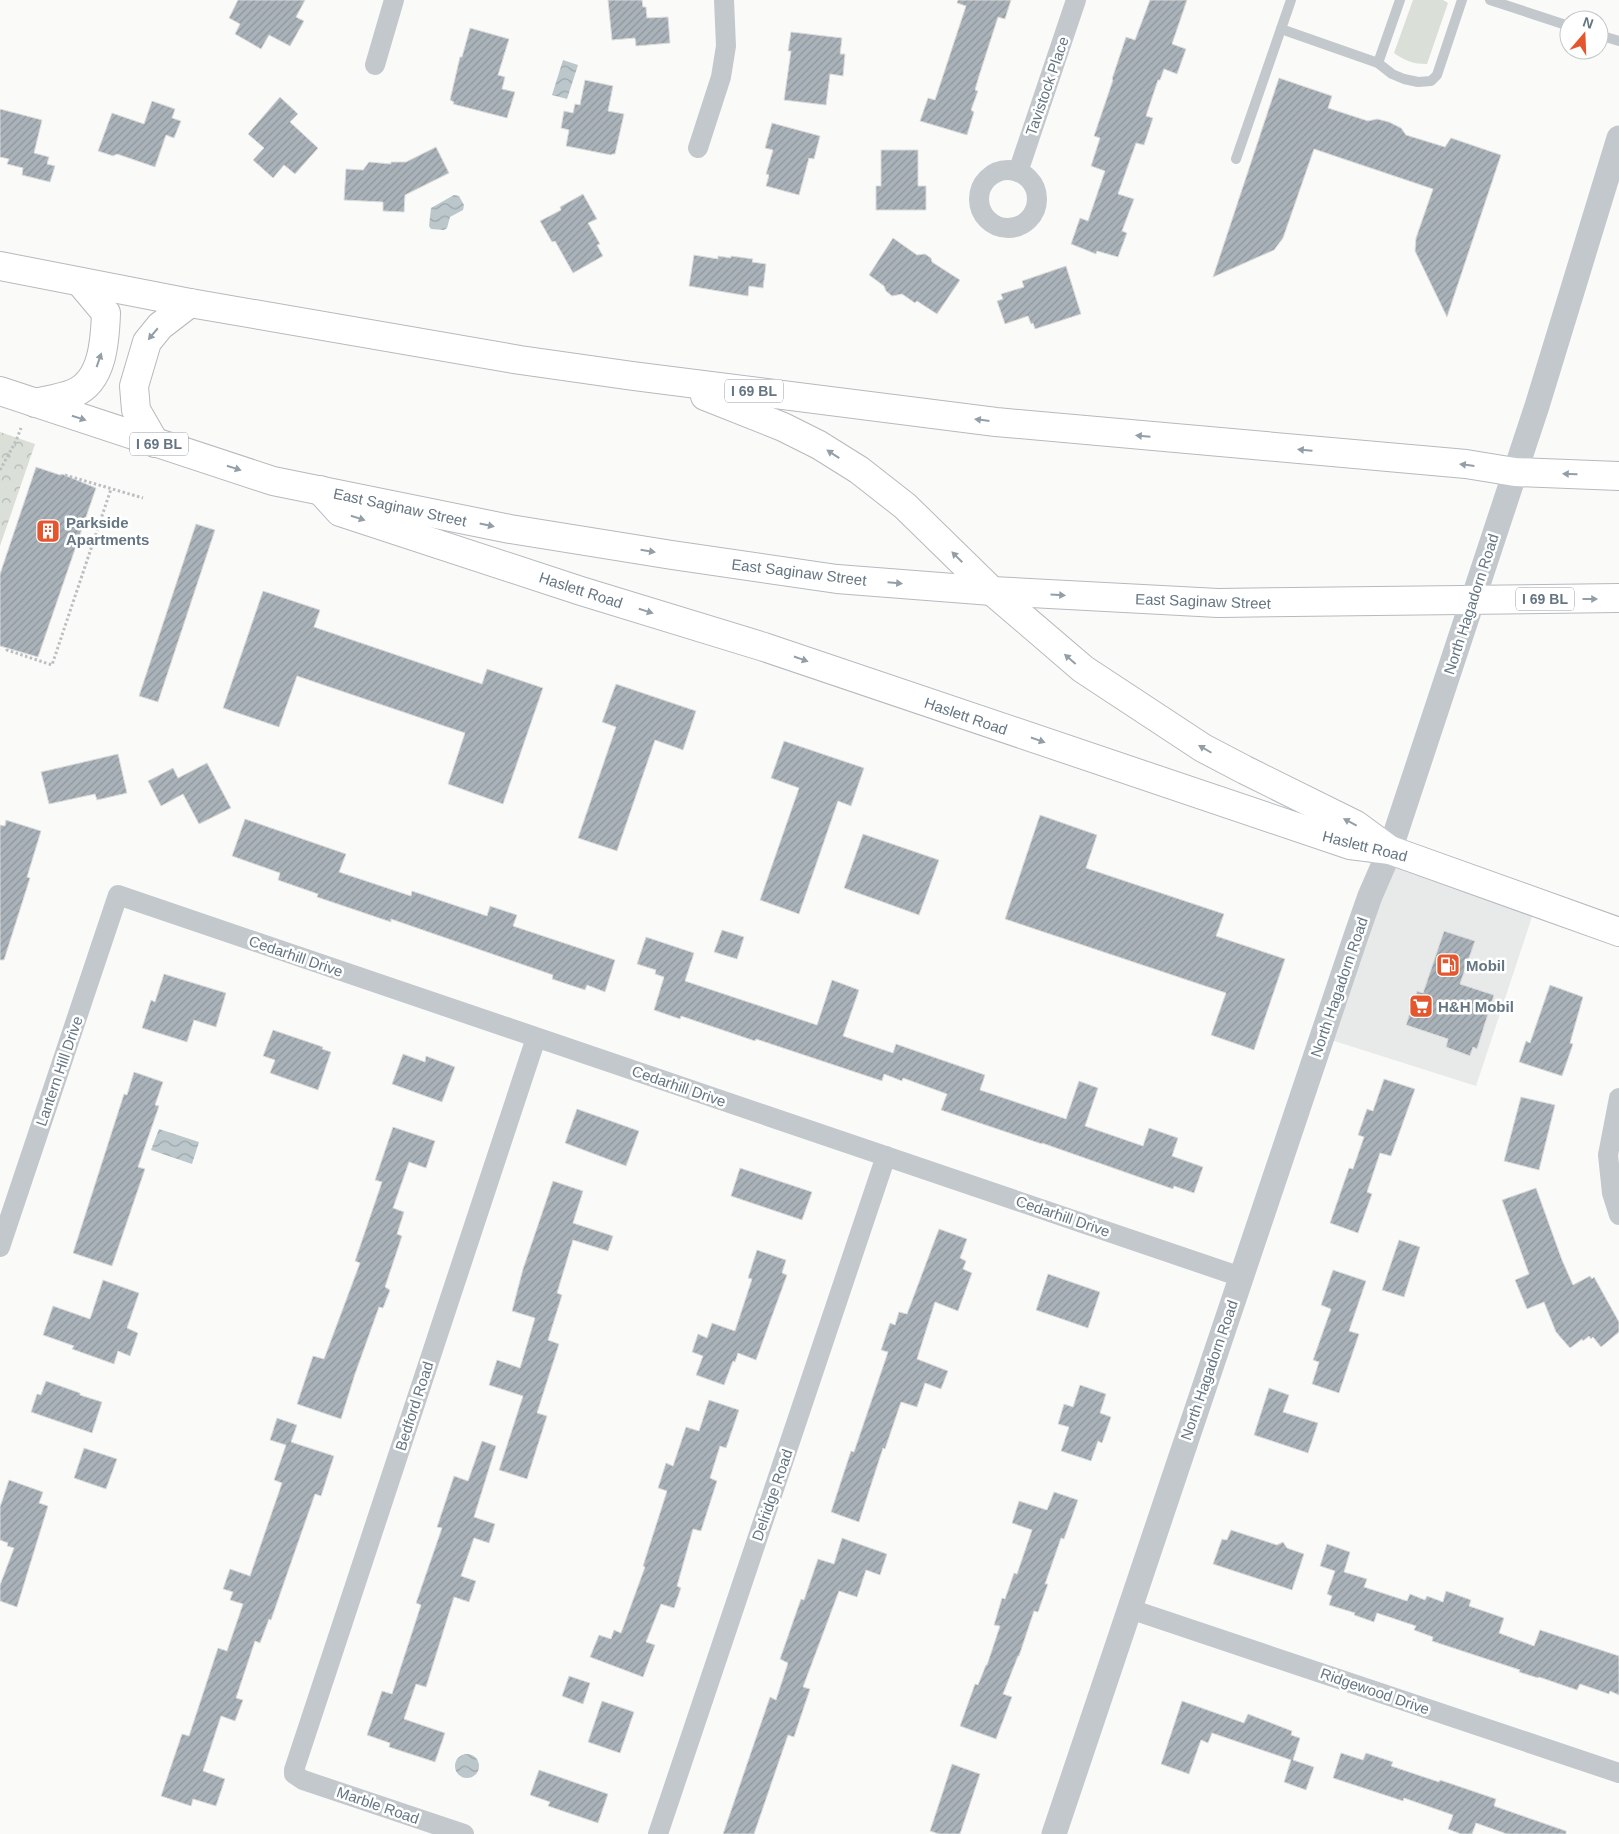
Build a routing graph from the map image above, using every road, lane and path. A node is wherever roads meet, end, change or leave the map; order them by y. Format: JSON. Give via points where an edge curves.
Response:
{"nodes":[{"id":1,"x":394,"y":0,"type":"edge"},
{"id":2,"x":724,"y":0,"type":"edge"},
{"id":3,"x":1076,"y":0,"type":"edge"},
{"id":4,"x":1291,"y":0,"type":"edge"},
{"id":5,"x":1400,"y":0,"type":"edge"},
{"id":6,"x":1462,"y":0,"type":"edge"},
{"id":7,"x":1490,"y":0,"type":"edge"},
{"id":8,"x":1559,"y":23,"type":"edge"},
{"id":9,"x":1282,"y":29,"type":"junction"},
{"id":10,"x":1378,"y":63,"type":"junction"},
{"id":11,"x":375,"y":65,"type":"dead end"},
{"id":12,"x":1619,"y":138,"type":"edge"},
{"id":13,"x":698,"y":148,"type":"dead end"},
{"id":14,"x":1236,"y":160,"type":"dead end"},
{"id":15,"x":1018,"y":172,"type":"dead end"},
{"id":16,"x":0,"y":266,"type":"edge"},
{"id":17,"x":80,"y":282,"type":"junction"},
{"id":18,"x":190,"y":303,"type":"junction"},
{"id":19,"x":633,"y":376,"type":"junction"},
{"id":20,"x":0,"y":391,"type":"edge"},
{"id":21,"x":35,"y":403,"type":"junction"},
{"id":22,"x":21,"y":428,"type":"dead end"},
{"id":23,"x":155,"y":443,"type":"junction"},
{"id":24,"x":0,"y":470,"type":"edge"},
{"id":25,"x":1515,"y":472,"type":"junction"},
{"id":26,"x":65,"y":475,"type":"dead end"},
{"id":27,"x":1619,"y":476,"type":"edge"},
{"id":28,"x":111,"y":490,"type":"junction"},
{"id":29,"x":320,"y":490,"type":"junction"},
{"id":30,"x":143,"y":498,"type":"dead end"},
{"id":31,"x":992,"y":591,"type":"junction"},
{"id":32,"x":1619,"y":598,"type":"edge"},
{"id":33,"x":1471,"y":599,"type":"junction"},
{"id":34,"x":7,"y":649,"type":"dead end"},
{"id":35,"x":1390,"y":850,"type":"junction"},
{"id":36,"x":118,"y":895,"type":"joint"},
{"id":37,"x":1619,"y":932,"type":"edge"},
{"id":38,"x":536,"y":1038,"type":"junction"},
{"id":39,"x":1619,"y":1098,"type":"edge"},
{"id":40,"x":886,"y":1156,"type":"junction"},
{"id":41,"x":1619,"y":1215,"type":"edge"},
{"id":42,"x":0,"y":1247,"type":"edge"},
{"id":43,"x":1241,"y":1277,"type":"junction"},
{"id":44,"x":1130,"y":1609,"type":"junction"},
{"id":45,"x":1619,"y":1773,"type":"edge"},
{"id":46,"x":294,"y":1774,"type":"joint"},
{"id":47,"x":464,"y":1834,"type":"edge"},
{"id":48,"x":658,"y":1834,"type":"edge"},
{"id":49,"x":1054,"y":1834,"type":"edge"}],
"edges":[{"from":1,"to":11,"type":"street"},
{"from":2,"to":13,"type":"street","via":[[726,46],[721,77]]},
{"from":3,"to":15,"type":"street","name":"Tavistock Place"},
{"from":4,"to":9,"type":"lane"},
{"from":5,"to":10,"type":"lane"},
{"from":6,"to":10,"type":"lane","via":[[1437,76],[1431,81],[1404,79]]},
{"from":7,"to":8,"type":"lane"},
{"from":9,"to":10,"type":"lane"},
{"from":9,"to":14,"type":"lane"},
{"from":12,"to":25,"type":"street","name":"North Hagadorn Road"},
{"from":16,"to":17,"type":"main road","number":"I 69 BL"},
{"from":17,"to":18,"type":"main road","number":"I 69 BL"},
{"from":21,"to":17,"type":"main road","one_way":true,"via":[[75,393],[94,377],[105,344],[106,313]]},
{"from":18,"to":19,"type":"main road","number":"I 69 BL","via":[[520,360]]},
{"from":18,"to":23,"type":"main road","one_way":true,"via":[[160,326],[147,342],[134,386],[136,410]]},
{"from":25,"to":19,"type":"main road","number":"I 69 BL","one_way":true,"via":[[1466,464],[996,422]]},
{"from":31,"to":19,"type":"main road","one_way":true,"via":[[905,506],[859,470],[819,445],[784,426],[716,399]]},
{"from":20,"to":21,"type":"main road","name":"East Saginaw Street","number":"I 69 BL"},
{"from":21,"to":23,"type":"main road","name":"East Saginaw Street","number":"I 69 BL","one_way":true},
{"from":22,"to":24,"type":"path"},
{"from":23,"to":29,"type":"main road","name":"East Saginaw Street","number":"I 69 BL","one_way":true,"via":[[273,480]]},
{"from":27,"to":25,"type":"main road","number":"I 69 BL","one_way":true},
{"from":25,"to":33,"type":"street","name":"North Hagadorn Road"},
{"from":26,"to":28,"type":"path"},
{"from":28,"to":30,"type":"path"},
{"from":28,"to":34,"type":"path","via":[[52,665]]},
{"from":29,"to":31,"type":"main road","name":"East Saginaw Street","number":"I 69 BL","one_way":true,"via":[[510,529],[672,555],[837,578]]},
{"from":29,"to":35,"type":"main road","name":"Haslett Road","one_way":true,"via":[[340,512],[764,647],[1350,845]]},
{"from":31,"to":33,"type":"main road","name":"East Saginaw Street","number":"I 69 BL","one_way":true,"via":[[1218,604]]},
{"from":35,"to":31,"type":"main road","one_way":true,"via":[[1356,826],[1203,748],[1163,723],[1083,670]]},
{"from":33,"to":32,"type":"main road","name":"East Saginaw Street","number":"I 69 BL","one_way":true},
{"from":33,"to":35,"type":"street","name":"North Hagadorn Road"},
{"from":35,"to":37,"type":"main road","name":"Haslett Road"},
{"from":35,"to":43,"type":"street","name":"North Hagadorn Road","via":[[1370,896]]},
{"from":36,"to":38,"type":"street","name":"Cedarhill Drive"},
{"from":36,"to":42,"type":"street","name":"Lantern Hill Drive"},
{"from":38,"to":40,"type":"street","name":"Cedarhill Drive"},
{"from":38,"to":46,"type":"street","name":"Bedford Road","via":[[294,1765]]},
{"from":39,"to":41,"type":"street","via":[[1608,1156],[1612,1192]]},
{"from":40,"to":43,"type":"street","name":"Cedarhill Drive"},
{"from":40,"to":48,"type":"street","name":"Delridge Road"},
{"from":43,"to":44,"type":"street","name":"North Hagadorn Road"},
{"from":44,"to":45,"type":"street","name":"Ridgewood Drive"},
{"from":44,"to":49,"type":"street","name":"North Hagadorn Road"},
{"from":46,"to":47,"type":"street","name":"Marble Road","via":[[303,1780]]}]}
